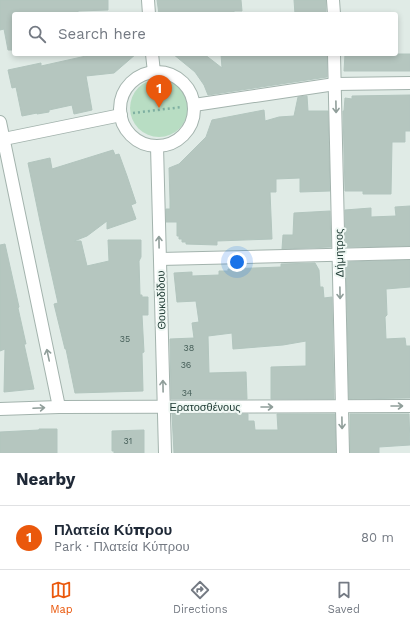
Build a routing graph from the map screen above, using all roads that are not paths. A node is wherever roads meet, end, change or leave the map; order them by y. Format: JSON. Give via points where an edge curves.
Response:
{"nodes":[{"id":1,"x":148,"y":0,"type":"edge"},
{"id":2,"x":333,"y":0,"type":"edge"},
{"id":3,"x":149,"y":12,"type":"edge"},
{"id":4,"x":334,"y":12,"type":"edge"},
{"id":5,"x":152,"y":56,"type":"edge"},
{"id":6,"x":334,"y":56,"type":"edge"},
{"id":7,"x":154,"y":72,"type":"junction"},
{"id":8,"x":410,"y":82,"type":"edge"},
{"id":9,"x":335,"y":84,"type":"junction"},
{"id":10,"x":194,"y":105,"type":"junction"},
{"id":11,"x":121,"y":114,"type":"junction"},
{"id":12,"x":0,"y":122,"type":"edge"},
{"id":13,"x":2,"y":140,"type":"edge"},
{"id":14,"x":157,"y":146,"type":"junction"},
{"id":15,"x":410,"y":253,"type":"edge"},
{"id":16,"x":339,"y":255,"type":"junction"},
{"id":17,"x":160,"y":259,"type":"junction"},
{"id":18,"x":342,"y":406,"type":"junction"},
{"id":19,"x":410,"y":406,"type":"edge"},
{"id":20,"x":59,"y":407,"type":"junction"},
{"id":21,"x":164,"y":407,"type":"junction"},
{"id":22,"x":0,"y":410,"type":"edge"},
{"id":23,"x":165,"y":453,"type":"edge"},
{"id":24,"x":343,"y":453,"type":"edge"}],
"edges":[{"from":1,"to":3,"type":"street"},
{"from":2,"to":4,"type":"street"},
{"from":5,"to":7,"type":"street"},
{"from":6,"to":9,"type":"street","name":"Δήμητρος"},
{"from":7,"to":10,"type":"street","via":[[178,78],[189,90]]},
{"from":7,"to":11,"type":"street","via":[[139,76],[128,86],[121,100]]},
{"from":8,"to":9,"type":"street"},
{"from":9,"to":10,"type":"street"},
{"from":9,"to":16,"type":"street","name":"Δήμητρος","one_way":true},
{"from":10,"to":14,"type":"street","via":[[192,121],[184,134],[174,142]]},
{"from":11,"to":13,"type":"street"},
{"from":11,"to":14,"type":"street","via":[[125,127],[134,138]]},
{"from":12,"to":13,"type":"street"},
{"from":20,"to":13,"type":"street","one_way":true},
{"from":17,"to":14,"type":"street","name":"Θουκυδίδου","one_way":true},
{"from":15,"to":16,"type":"street"},
{"from":16,"to":17,"type":"street"},
{"from":16,"to":18,"type":"street","name":"Δήμητρος","one_way":true},
{"from":21,"to":17,"type":"street","name":"Θουκυδίδου","one_way":true},
{"from":18,"to":19,"type":"street","name":"Ερατοσθένους","one_way":true},
{"from":21,"to":18,"type":"street","name":"Ερατοσθένους","one_way":true},
{"from":18,"to":24,"type":"street","name":"Δήμητρος","one_way":true},
{"from":20,"to":21,"type":"street","name":"Ερατοσθένους"},
{"from":22,"to":20,"type":"street","name":"Ερατοσθένους","one_way":true},
{"from":21,"to":23,"type":"street","name":"Θουκυδίδου"}]}
